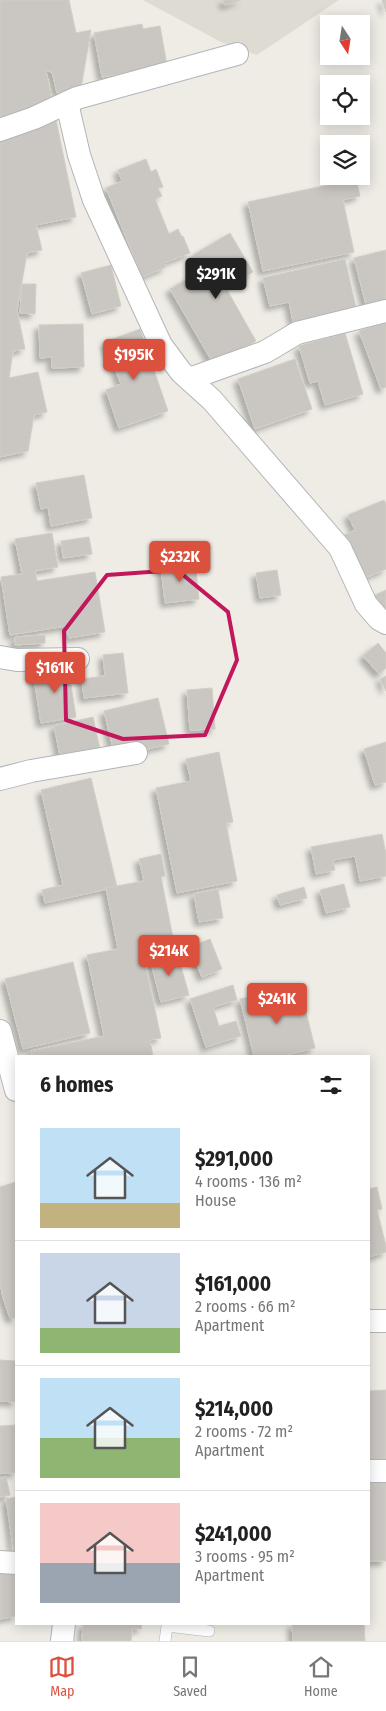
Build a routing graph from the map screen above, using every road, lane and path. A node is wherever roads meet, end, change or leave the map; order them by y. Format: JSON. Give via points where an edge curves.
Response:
{"nodes":[{"id":1,"x":237,"y":54,"type":"dead end"},
{"id":2,"x":67,"y":103,"type":"junction"},
{"id":3,"x":0,"y":130,"type":"edge"},
{"id":4,"x":386,"y":311,"type":"edge"},
{"id":5,"x":189,"y":380,"type":"junction"},
{"id":6,"x":386,"y":623,"type":"edge"},
{"id":7,"x":0,"y":657,"type":"edge"},
{"id":8,"x":78,"y":658,"type":"dead end"},
{"id":9,"x":136,"y":753,"type":"dead end"},
{"id":10,"x":0,"y":779,"type":"edge"},
{"id":11,"x":0,"y":1032,"type":"edge"},
{"id":12,"x":15,"y":1086,"type":"edge"},
{"id":13,"x":386,"y":1321,"type":"edge"},
{"id":14,"x":370,"y":1322,"type":"edge"},
{"id":15,"x":370,"y":1471,"type":"edge"},
{"id":16,"x":386,"y":1471,"type":"edge"},
{"id":17,"x":0,"y":1562,"type":"edge"},
{"id":18,"x":15,"y":1562,"type":"edge"},
{"id":19,"x":64,"y":1625,"type":"edge"},
{"id":20,"x":209,"y":1631,"type":"dead end"},
{"id":21,"x":62,"y":1641,"type":"edge"},
{"id":22,"x":165,"y":1641,"type":"edge"}],
"edges":[{"from":1,"to":2,"type":"street"},
{"from":2,"to":3,"type":"street"},
{"from":2,"to":5,"type":"street","via":[[94,200],[161,345]]},
{"from":4,"to":5,"type":"street","via":[[297,333],[265,352]]},
{"from":5,"to":6,"type":"street","via":[[212,400],[340,548],[366,604]]},
{"from":7,"to":8,"type":"street","via":[[17,660]]},
{"from":9,"to":10,"type":"street"},
{"from":11,"to":12,"type":"street"},
{"from":13,"to":14,"type":"street"},
{"from":15,"to":16,"type":"street"},
{"from":17,"to":18,"type":"street"},
{"from":19,"to":21,"type":"street"},
{"from":20,"to":22,"type":"lane","via":[[167,1626]]}]}
